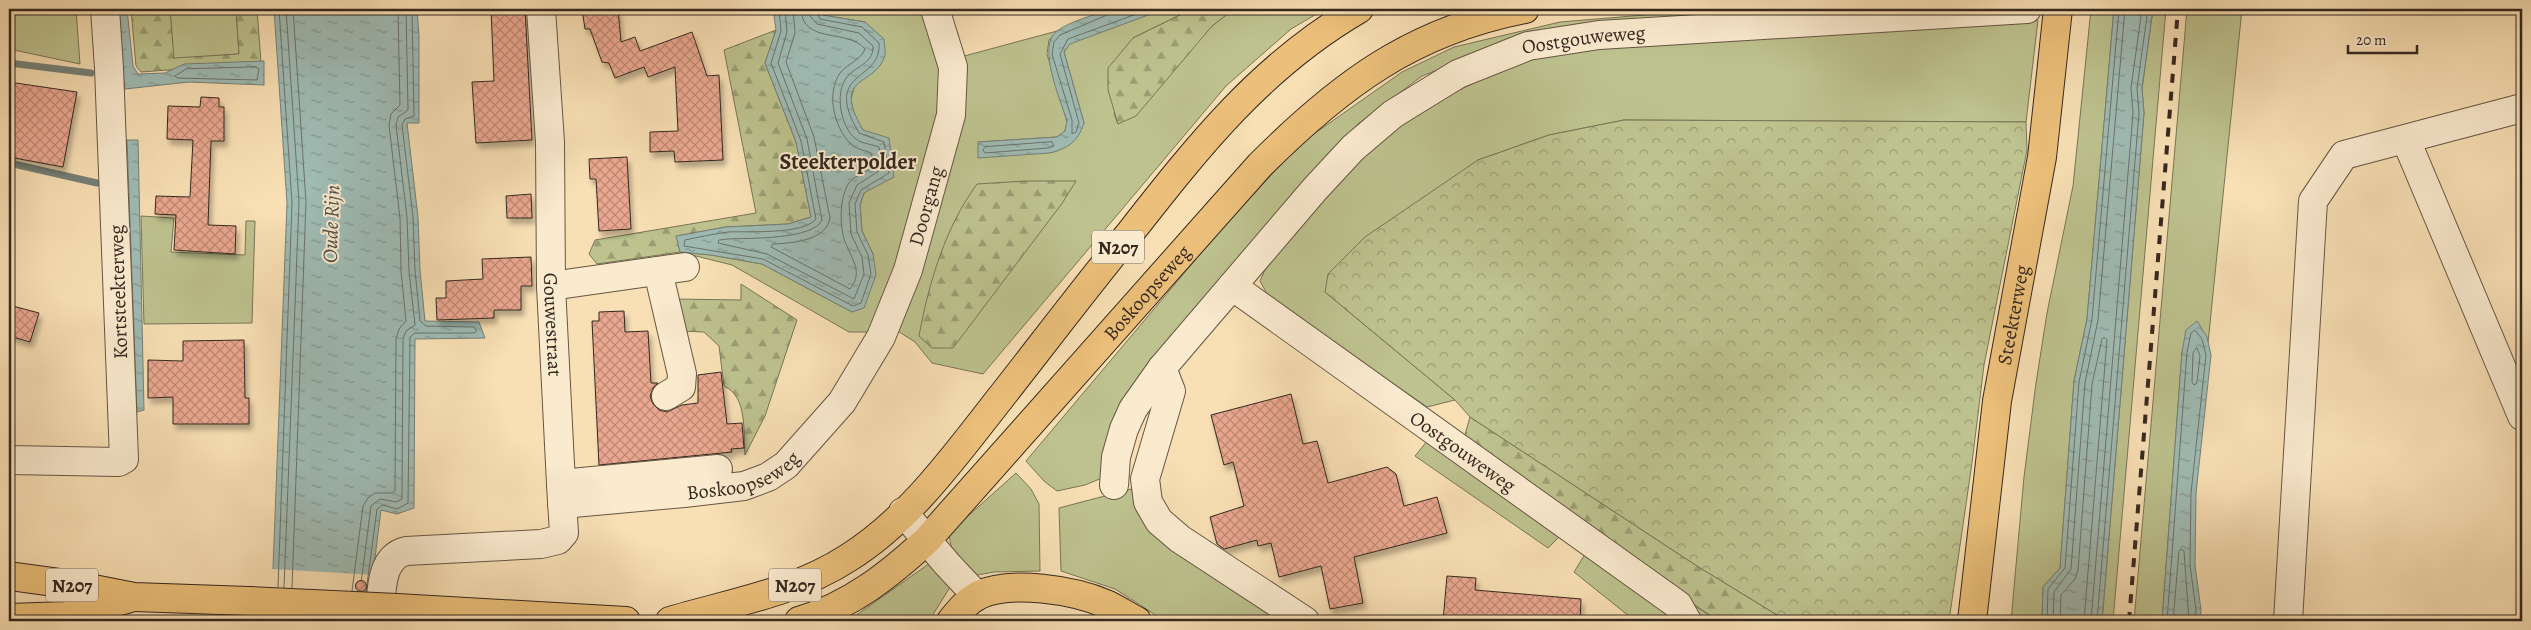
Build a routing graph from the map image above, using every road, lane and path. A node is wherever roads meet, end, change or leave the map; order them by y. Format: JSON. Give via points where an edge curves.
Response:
{"nodes":[{"id":1,"x":104,"y":9,"type":"edge"},
{"id":2,"x":541,"y":9,"type":"edge"},
{"id":3,"x":936,"y":9,"type":"edge"},
{"id":4,"x":1359,"y":9,"type":"edge"},
{"id":5,"x":1525,"y":9,"type":"edge"},
{"id":6,"x":2058,"y":9,"type":"edge"},
{"id":7,"x":2018,"y":10,"type":"edge"},
{"id":8,"x":2522,"y":108,"type":"edge"},
{"id":9,"x":2406,"y":140,"type":"junction"},
{"id":10,"x":685,"y":268,"type":"dead end"},
{"id":11,"x":658,"y":271,"type":"junction"},
{"id":12,"x":551,"y":286,"type":"junction"},
{"id":13,"x":1232,"y":286,"type":"junction"},
{"id":14,"x":870,"y":355,"type":"joint"},
{"id":15,"x":1162,"y":368,"type":"junction"},
{"id":16,"x":666,"y":396,"type":"dead end"},
{"id":17,"x":2522,"y":416,"type":"edge"},
{"id":18,"x":9,"y":460,"type":"edge"},
{"id":19,"x":718,"y":469,"type":"dead end"},
{"id":20,"x":1114,"y":485,"type":"dead end"},
{"id":21,"x":562,"y":494,"type":"junction"},
{"id":22,"x":903,"y":512,"type":"junction"},
{"id":23,"x":927,"y":540,"type":"junction"},
{"id":24,"x":9,"y":576,"type":"edge"},
{"id":25,"x":977,"y":596,"type":"junction"},
{"id":26,"x":134,"y":598,"type":"junction"},
{"id":27,"x":388,"y":615,"type":"edge"},
{"id":28,"x":9,"y":618,"type":"edge"},
{"id":29,"x":626,"y":621,"type":"edge"},
{"id":30,"x":670,"y":621,"type":"edge"},
{"id":31,"x":799,"y":621,"type":"edge"},
{"id":32,"x":951,"y":621,"type":"edge"},
{"id":33,"x":1136,"y":621,"type":"edge"},
{"id":34,"x":1305,"y":621,"type":"edge"},
{"id":35,"x":1687,"y":621,"type":"edge"},
{"id":36,"x":1972,"y":621,"type":"edge"},
{"id":37,"x":2288,"y":621,"type":"edge"}],
"edges":[{"from":1,"to":18,"type":"street","name":"Kortsteekterweg","via":[[110,68],[124,459],[119,462]]},
{"from":2,"to":12,"type":"street","name":"Gouwestraat","via":[[550,142]]},
{"from":3,"to":14,"type":"street","name":"Doorgang","via":[[954,82],[951,115],[908,270]]},
{"from":4,"to":22,"type":"main road","number":"N207","via":[[1302,46],[1234,106],[1159,195],[949,462]]},
{"from":5,"to":23,"type":"main road","name":"Boskoopseweg","number":"N207","via":[[1456,28],[1399,53],[1358,78],[1296,128]]},
{"from":6,"to":36,"type":"main road","name":"Steekterweg","via":[[2042,158],[1997,401]]},
{"from":7,"to":13,"type":"street","name":"Oostgouweweg","via":[[1599,35],[1528,46],[1458,74],[1424,93],[1372,130],[1315,188]]},
{"from":8,"to":9,"type":"street"},
{"from":9,"to":17,"type":"street"},
{"from":9,"to":37,"type":"street","via":[[2344,156],[2313,201]]},
{"from":10,"to":11,"type":"street"},
{"from":11,"to":12,"type":"street"},
{"from":11,"to":16,"type":"street","via":[[682,374],[681,387]]},
{"from":12,"to":21,"type":"street","name":"Gouwestraat"},
{"from":13,"to":15,"type":"street","name":"Oostgouweweg"},
{"from":13,"to":35,"type":"street","name":"Oostgouweweg","via":[[1678,605]]},
{"from":14,"to":21,"type":"street","name":"Boskoopseweg","via":[[842,402],[786,465],[768,477],[744,486],[684,494]]},
{"from":15,"to":20,"type":"street","name":"Oostgouweweg","via":[[1133,409],[1124,429],[1116,457]]},
{"from":15,"to":34,"type":"street","via":[[1171,391],[1145,479],[1148,502],[1158,521],[1180,539]]},
{"from":19,"to":21,"type":"street"},
{"from":21,"to":27,"type":"street","name":"Gouwestraat","via":[[564,533],[558,540],[541,544],[398,553],[386,568]]},
{"from":22,"to":23,"type":"street"},
{"from":22,"to":30,"type":"main road","number":"N207","via":[[865,546],[804,582]]},
{"from":23,"to":25,"type":"street"},
{"from":23,"to":31,"type":"main road","name":"Boskoopseweg","number":"N207","via":[[857,596]]},
{"from":24,"to":26,"type":"main road","number":"N207"},
{"from":25,"to":32,"type":"main road"},
{"from":25,"to":33,"type":"main road","via":[[993,590],[1040,588],[1105,604]]},
{"from":26,"to":27,"type":"main road","number":"N207","bridge":true,"via":[[249,601]]},
{"from":26,"to":28,"type":"main road","number":"N207","via":[[67,616]]},
{"from":27,"to":29,"type":"main road","number":"N207"}]}
